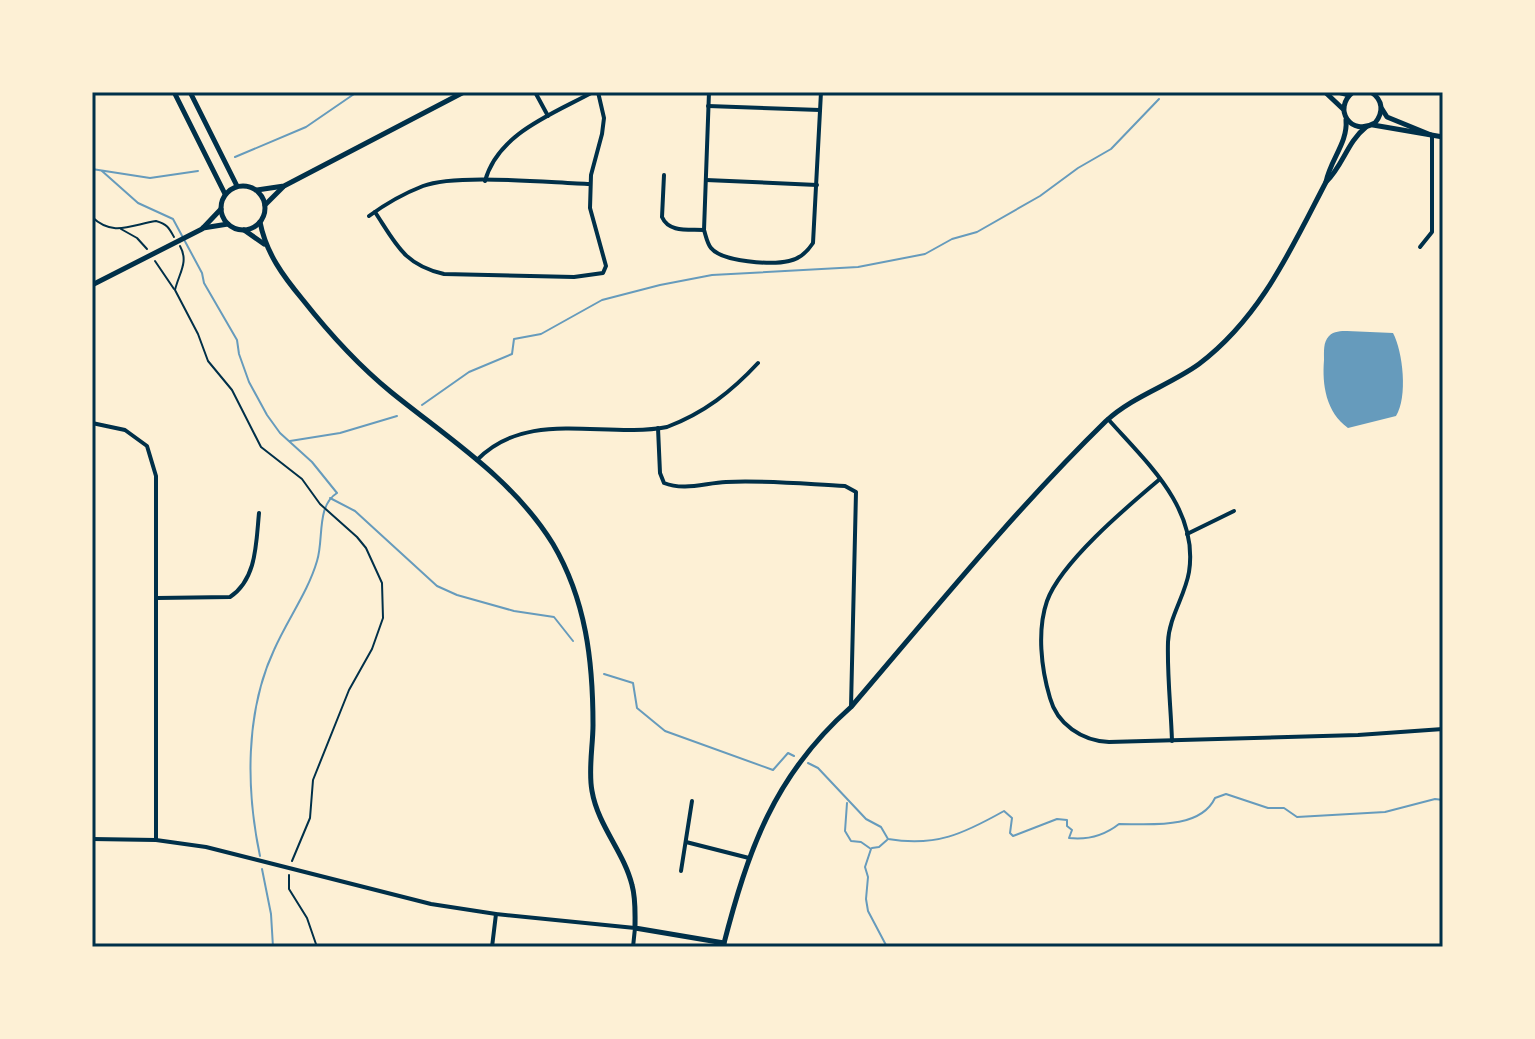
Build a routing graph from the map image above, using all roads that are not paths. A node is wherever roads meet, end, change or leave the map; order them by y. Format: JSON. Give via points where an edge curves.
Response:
{"nodes":[{"id":1,"x":174,"y":92,"type":"edge"},
{"id":2,"x":190,"y":92,"type":"edge"},
{"id":3,"x":464,"y":92,"type":"edge"},
{"id":4,"x":535,"y":92,"type":"edge"},
{"id":5,"x":595,"y":92,"type":"edge"},
{"id":6,"x":709,"y":92,"type":"edge"},
{"id":7,"x":821,"y":92,"type":"edge"},
{"id":8,"x":1325,"y":92,"type":"edge"},
{"id":9,"x":1338,"y":92,"type":"edge"},
{"id":10,"x":1351,"y":94,"type":"edge"},
{"id":11,"x":1375,"y":94,"type":"edge"},
{"id":12,"x":708,"y":106,"type":"junction"},
{"id":13,"x":1381,"y":108,"type":"junction"},
{"id":14,"x":1343,"y":109,"type":"junction"},
{"id":15,"x":820,"y":110,"type":"junction"},
{"id":16,"x":548,"y":116,"type":"junction"},
{"id":17,"x":1346,"y":119,"type":"junction"},
{"id":18,"x":1369,"y":126,"type":"junction"},
{"id":19,"x":1432,"y":136,"type":"junction"},
{"id":20,"x":1443,"y":137,"type":"edge"},
{"id":21,"x":664,"y":175,"type":"dead end"},
{"id":22,"x":706,"y":180,"type":"junction"},
{"id":23,"x":485,"y":181,"type":"junction"},
{"id":24,"x":1326,"y":182,"type":"junction"},
{"id":25,"x":590,"y":184,"type":"junction"},
{"id":26,"x":817,"y":185,"type":"junction"},
{"id":27,"x":237,"y":186,"type":"junction"},
{"id":28,"x":284,"y":186,"type":"junction"},
{"id":29,"x":257,"y":190,"type":"junction"},
{"id":30,"x":225,"y":194,"type":"junction"},
{"id":31,"x":265,"y":205,"type":"junction"},
{"id":32,"x":221,"y":209,"type":"junction"},
{"id":33,"x":375,"y":212,"type":"junction"},
{"id":34,"x":369,"y":216,"type":"dead end"},
{"id":35,"x":260,"y":222,"type":"junction"},
{"id":36,"x":228,"y":224,"type":"junction"},
{"id":37,"x":202,"y":229,"type":"junction"},
{"id":38,"x":244,"y":230,"type":"junction"},
{"id":39,"x":704,"y":230,"type":"junction"},
{"id":40,"x":265,"y":245,"type":"junction"},
{"id":41,"x":1420,"y":247,"type":"dead end"},
{"id":42,"x":92,"y":285,"type":"edge"},
{"id":43,"x":758,"y":363,"type":"dead end"},
{"id":44,"x":1108,"y":419,"type":"junction"},
{"id":45,"x":92,"y":423,"type":"edge"},
{"id":46,"x":658,"y":428,"type":"junction"},
{"id":47,"x":477,"y":460,"type":"junction"},
{"id":48,"x":1160,"y":479,"type":"junction"},
{"id":49,"x":1234,"y":511,"type":"dead end"},
{"id":50,"x":259,"y":513,"type":"dead end"},
{"id":51,"x":1187,"y":534,"type":"junction"},
{"id":52,"x":157,"y":598,"type":"junction"},
{"id":53,"x":851,"y":707,"type":"junction"},
{"id":54,"x":1443,"y":729,"type":"edge"},
{"id":55,"x":1172,"y":741,"type":"junction"},
{"id":56,"x":692,"y":801,"type":"dead end"},
{"id":57,"x":92,"y":839,"type":"edge"},
{"id":58,"x":156,"y":840,"type":"junction"},
{"id":59,"x":686,"y":842,"type":"junction"},
{"id":60,"x":749,"y":858,"type":"junction"},
{"id":61,"x":681,"y":871,"type":"dead end"},
{"id":62,"x":496,"y":914,"type":"junction"},
{"id":63,"x":635,"y":928,"type":"junction"},
{"id":64,"x":724,"y":945,"type":"edge"},
{"id":65,"x":492,"y":947,"type":"edge"},
{"id":66,"x":633,"y":947,"type":"edge"}],
"edges":[{"from":1,"to":30,"type":"street"},
{"from":2,"to":27,"type":"street"},
{"from":3,"to":28,"type":"street"},
{"from":4,"to":16,"type":"street"},
{"from":5,"to":16,"type":"street"},
{"from":5,"to":25,"type":"street","via":[[604,118]]},
{"from":6,"to":12,"type":"street"},
{"from":7,"to":15,"type":"street"},
{"from":8,"to":14,"type":"street"},
{"from":9,"to":10,"type":"street"},
{"from":10,"to":14,"type":"street"},
{"from":11,"to":13,"type":"street"},
{"from":12,"to":15,"type":"street"},
{"from":12,"to":22,"type":"street"},
{"from":13,"to":18,"type":"street"},
{"from":13,"to":19,"type":"street","via":[[1387,117]]},
{"from":14,"to":17,"type":"street"},
{"from":15,"to":26,"type":"street"},
{"from":16,"to":23,"type":"street","via":[[504,144]]},
{"from":17,"to":18,"type":"street","via":[[1355,126]]},
{"from":17,"to":24,"type":"street","via":[[1345,137]]},
{"from":18,"to":19,"type":"street"},
{"from":18,"to":24,"type":"street","via":[[1357,134]]},
{"from":19,"to":20,"type":"street"},
{"from":19,"to":41,"type":"street","via":[[1432,232]]},
{"from":21,"to":39,"type":"street","via":[[664,223]]},
{"from":22,"to":26,"type":"street"},
{"from":22,"to":39,"type":"street"},
{"from":23,"to":25,"type":"street"},
{"from":23,"to":33,"type":"street","via":[[424,185]]},
{"from":24,"to":44,"type":"street","via":[[1281,270],[1243,324],[1195,366]]},
{"from":25,"to":33,"type":"street","via":[[590,208],[606,266],[603,273],[591,275],[426,270],[403,253]]},
{"from":26,"to":39,"type":"street","via":[[813,243],[787,262],[722,256],[712,249]]},
{"from":27,"to":29,"type":"street"},
{"from":27,"to":30,"type":"street"},
{"from":28,"to":29,"type":"street"},
{"from":28,"to":31,"type":"street"},
{"from":29,"to":31,"type":"street"},
{"from":30,"to":32,"type":"street"},
{"from":31,"to":35,"type":"street"},
{"from":32,"to":36,"type":"street"},
{"from":32,"to":37,"type":"street"},
{"from":33,"to":34,"type":"street"},
{"from":35,"to":38,"type":"street"},
{"from":35,"to":40,"type":"street"},
{"from":36,"to":37,"type":"street"},
{"from":36,"to":38,"type":"street"},
{"from":37,"to":42,"type":"street"},
{"from":38,"to":40,"type":"street"},
{"from":40,"to":47,"type":"street","via":[[342,346]]},
{"from":43,"to":46,"type":"street","via":[[714,404]]},
{"from":44,"to":48,"type":"street"},
{"from":44,"to":53,"type":"street"},
{"from":45,"to":52,"type":"street","via":[[125,430],[147,446],[156,476]]},
{"from":46,"to":47,"type":"street","via":[[520,432],[490,446]]},
{"from":46,"to":53,"type":"street","via":[[660,473],[668,485],[761,482],[845,486],[856,492]]},
{"from":47,"to":63,"type":"street","via":[[518,497],[547,536],[583,616],[593,681],[591,788],[632,884]]},
{"from":48,"to":51,"type":"street","via":[[1173,496]]},
{"from":48,"to":55,"type":"street","via":[[1110,521],[1062,575],[1041,627],[1045,683],[1054,711],[1074,731],[1094,741]]},
{"from":49,"to":51,"type":"street"},
{"from":50,"to":52,"type":"street","via":[[250,571],[240,591],[230,597]]},
{"from":51,"to":55,"type":"street","via":[[1189,571],[1168,642]]},
{"from":52,"to":58,"type":"street"},
{"from":53,"to":60,"type":"street","via":[[801,758],[763,821]]},
{"from":54,"to":55,"type":"street"},
{"from":56,"to":59,"type":"street"},
{"from":57,"to":58,"type":"street"},
{"from":58,"to":62,"type":"street","via":[[206,847],[431,904]]},
{"from":59,"to":60,"type":"street"},
{"from":59,"to":61,"type":"street"},
{"from":60,"to":64,"type":"street"},
{"from":62,"to":63,"type":"street"},
{"from":62,"to":65,"type":"street"},
{"from":63,"to":64,"type":"street"},
{"from":63,"to":66,"type":"street"}]}
